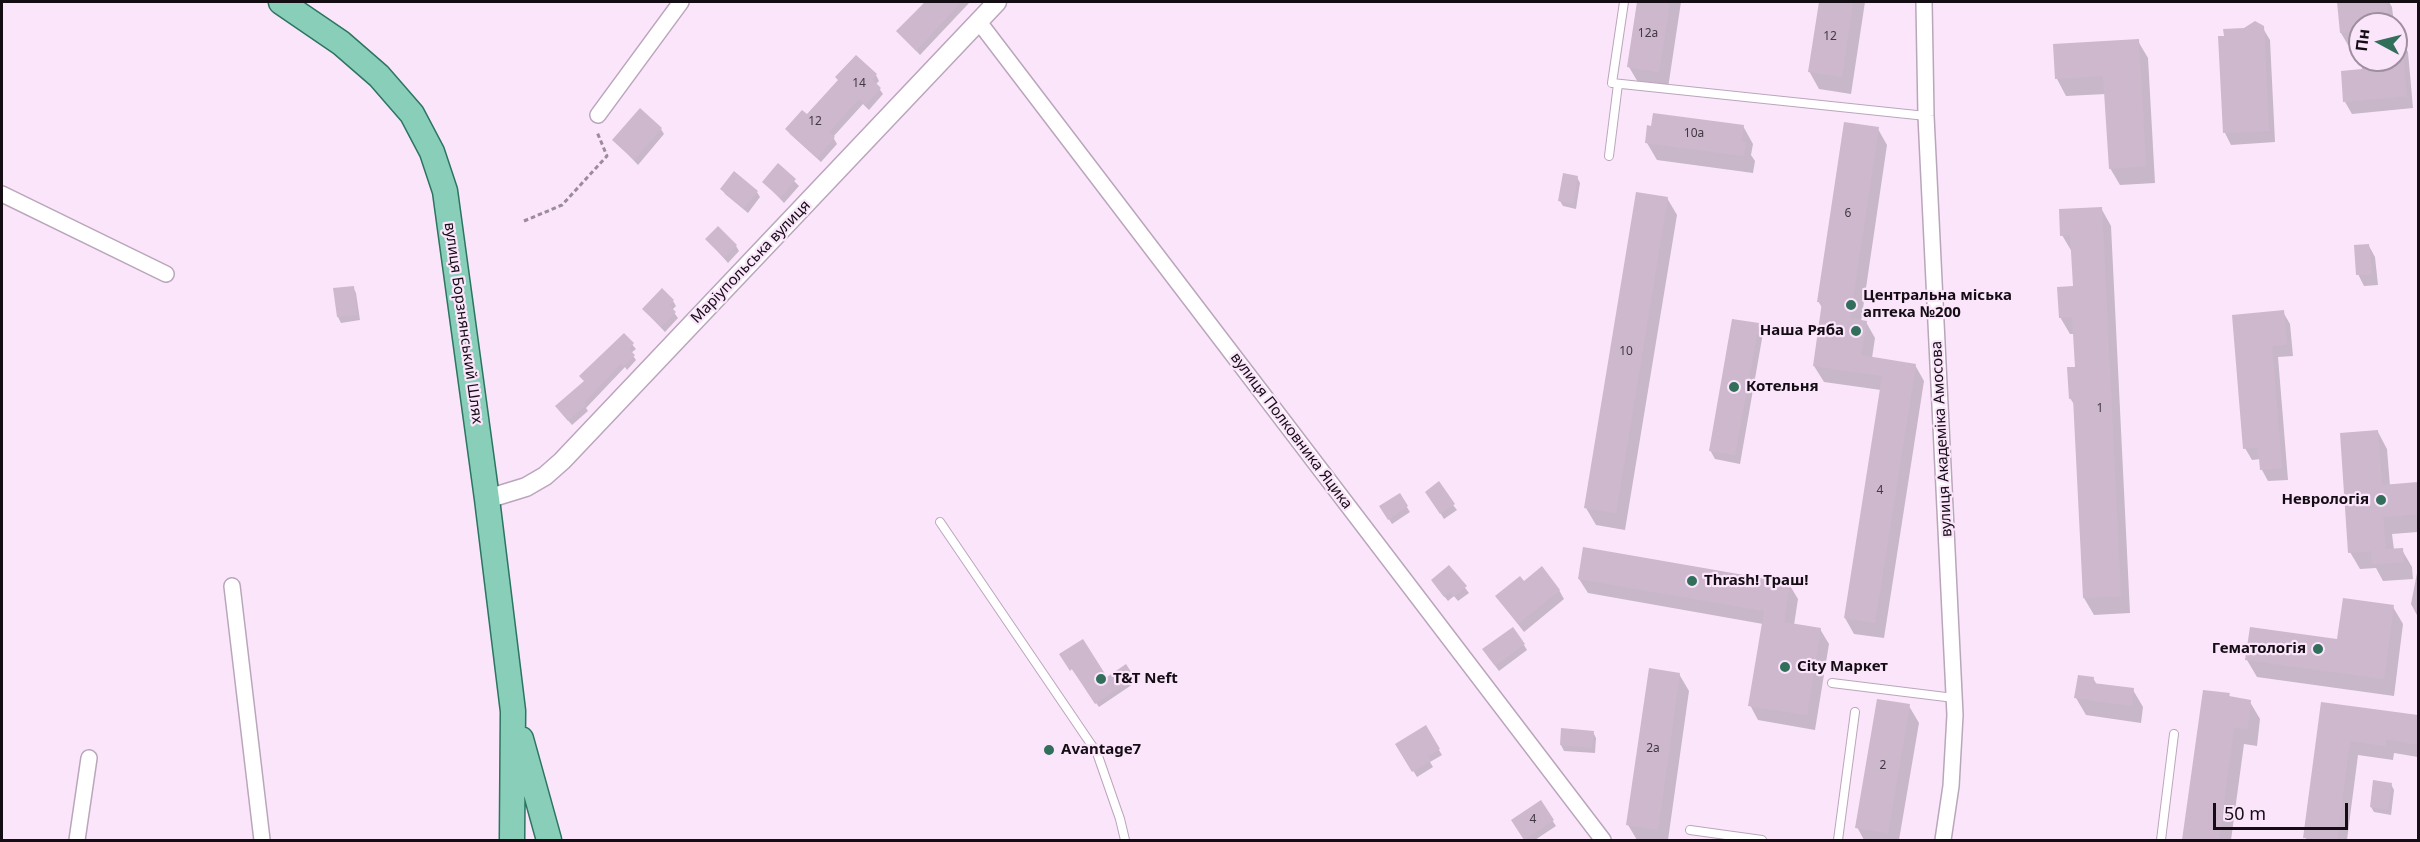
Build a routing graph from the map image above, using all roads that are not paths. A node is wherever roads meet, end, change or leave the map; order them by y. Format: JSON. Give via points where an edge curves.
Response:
{"nodes":[{"id":1,"x":281,"y":2,"type":"edge"},
{"id":2,"x":681,"y":2,"type":"edge"},
{"id":3,"x":997,"y":2,"type":"edge"},
{"id":4,"x":1624,"y":2,"type":"edge"},
{"id":5,"x":1924,"y":2,"type":"edge"},
{"id":6,"x":979,"y":22,"type":"junction"},
{"id":7,"x":1618,"y":84,"type":"junction"},
{"id":8,"x":598,"y":115,"type":"road end"},
{"id":9,"x":1926,"y":116,"type":"junction"},
{"id":10,"x":1609,"y":156,"type":"dead end"},
{"id":11,"x":2,"y":194,"type":"edge"},
{"id":12,"x":166,"y":274,"type":"dead end"},
{"id":13,"x":487,"y":499,"type":"junction"},
{"id":14,"x":940,"y":522,"type":"dead end"},
{"id":15,"x":232,"y":586,"type":"dead end"},
{"id":16,"x":1832,"y":683,"type":"dead end"},
{"id":17,"x":1954,"y":698,"type":"junction"},
{"id":18,"x":513,"y":711,"type":"junction"},
{"id":19,"x":1855,"y":712,"type":"dead end"},
{"id":20,"x":2174,"y":734,"type":"dead end"},
{"id":21,"x":89,"y":758,"type":"dead end"},
{"id":22,"x":1690,"y":830,"type":"dead end"},
{"id":23,"x":76,"y":840,"type":"edge"},
{"id":24,"x":262,"y":840,"type":"edge"},
{"id":25,"x":512,"y":840,"type":"edge"},
{"id":26,"x":549,"y":840,"type":"edge"},
{"id":27,"x":1125,"y":840,"type":"edge"},
{"id":28,"x":1603,"y":840,"type":"edge"},
{"id":29,"x":1761,"y":840,"type":"edge"},
{"id":30,"x":1838,"y":840,"type":"edge"},
{"id":31,"x":1944,"y":840,"type":"edge"},
{"id":32,"x":2161,"y":840,"type":"edge"}],
"edges":[{"from":1,"to":13,"type":"main road","name":"вулиця Борзнянський Шлях","via":[[341,43],[379,76],[412,114],[432,152],[445,191]]},
{"from":2,"to":8,"type":"street"},
{"from":3,"to":6,"type":"street","name":"Маріупольська вулиця"},
{"from":4,"to":7,"type":"lane","via":[[1612,83]]},
{"from":5,"to":9,"type":"street","name":"вулиця Академіка Амосова"},
{"from":6,"to":13,"type":"street","name":"Маріупольська вулиця","via":[[562,461],[526,487]]},
{"from":6,"to":28,"type":"street","name":"вулиця Полковника Яцика"},
{"from":7,"to":9,"type":"lane"},
{"from":7,"to":10,"type":"lane"},
{"from":9,"to":17,"type":"street","name":"вулиця Академіка Амосова"},
{"from":11,"to":12,"type":"street"},
{"from":13,"to":18,"type":"main road","name":"вулиця Борзнянський Шлях"},
{"from":14,"to":27,"type":"lane","via":[[1097,753]]},
{"from":15,"to":24,"type":"street"},
{"from":16,"to":17,"type":"lane"},
{"from":17,"to":31,"type":"street","name":"вулиця Академіка Амосова","via":[[1951,786]]},
{"from":18,"to":25,"type":"main road","name":"вулиця Борзнянський Шлях"},
{"from":18,"to":26,"type":"main road","name":"вулиця Борзнянський Шлях"},
{"from":19,"to":30,"type":"lane"},
{"from":20,"to":32,"type":"lane"},
{"from":21,"to":23,"type":"street"},
{"from":22,"to":29,"type":"lane"}]}
